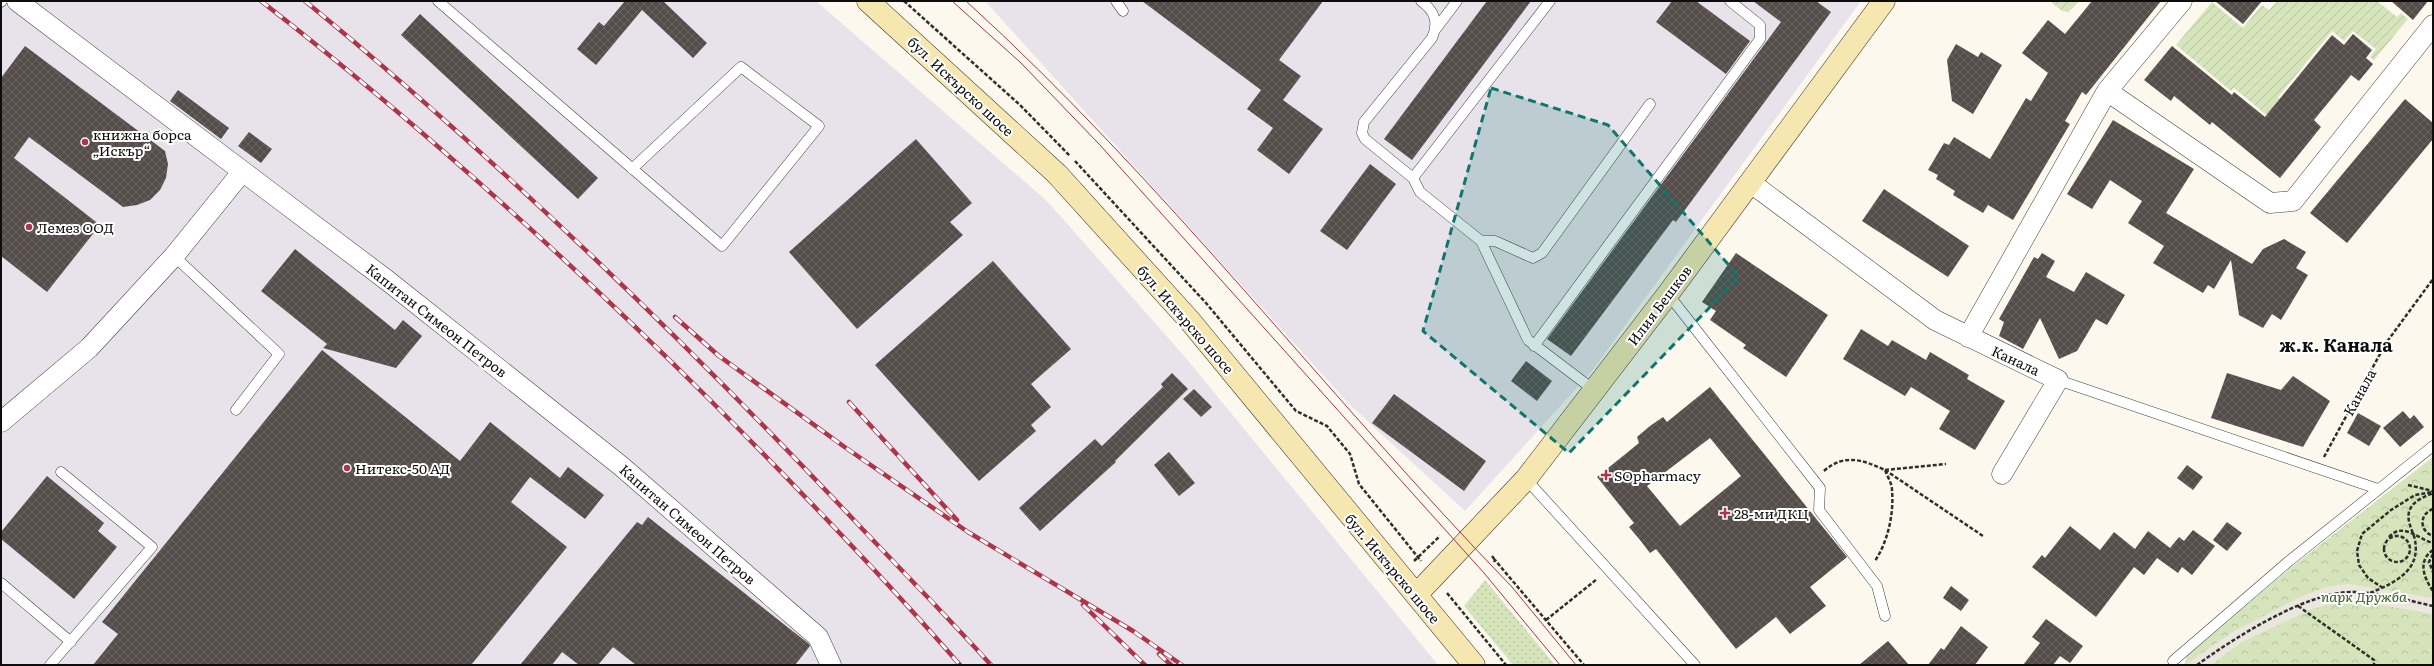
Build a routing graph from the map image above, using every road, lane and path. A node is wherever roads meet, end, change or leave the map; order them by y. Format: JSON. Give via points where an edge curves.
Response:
{"nodes":[{"id":1,"x":17,"y":1,"type":"edge"},
{"id":2,"x":438,"y":1,"type":"edge"},
{"id":3,"x":868,"y":1,"type":"edge"},
{"id":4,"x":1116,"y":1,"type":"edge"},
{"id":5,"x":1421,"y":1,"type":"edge"},
{"id":6,"x":1457,"y":1,"type":"edge"},
{"id":7,"x":1550,"y":1,"type":"edge"},
{"id":8,"x":1730,"y":1,"type":"edge"},
{"id":9,"x":1884,"y":1,"type":"edge"},
{"id":10,"x":2182,"y":1,"type":"edge"},
{"id":11,"x":1123,"y":11,"type":"dead end"},
{"id":12,"x":2433,"y":25,"type":"edge"},
{"id":13,"x":1435,"y":30,"type":"junction"},
{"id":14,"x":2107,"y":91,"type":"junction"},
{"id":15,"x":1650,"y":104,"type":"dead end"},
{"id":16,"x":632,"y":169,"type":"junction"},
{"id":17,"x":242,"y":172,"type":"junction"},
{"id":18,"x":1414,"y":178,"type":"junction"},
{"id":19,"x":1751,"y":183,"type":"junction"},
{"id":20,"x":1482,"y":241,"type":"junction"},
{"id":21,"x":174,"y":256,"type":"junction"},
{"id":22,"x":2433,"y":279,"type":"edge"},
{"id":23,"x":1668,"y":294,"type":"junction"},
{"id":24,"x":1968,"y":337,"type":"junction"},
{"id":25,"x":1534,"y":346,"type":"junction"},
{"id":26,"x":2058,"y":380,"type":"junction"},
{"id":27,"x":1594,"y":390,"type":"junction"},
{"id":28,"x":236,"y":410,"type":"dead end"},
{"id":29,"x":1,"y":422,"type":"edge"},
{"id":30,"x":2433,"y":446,"type":"edge"},
{"id":31,"x":1946,"y":464,"type":"dead end"},
{"id":32,"x":2317,"y":468,"type":"junction"},
{"id":33,"x":1885,"y":470,"type":"junction"},
{"id":34,"x":61,"y":472,"type":"dead end"},
{"id":35,"x":2002,"y":474,"type":"dead end"},
{"id":36,"x":1526,"y":478,"type":"junction"},
{"id":37,"x":1814,"y":479,"type":"junction"},
{"id":38,"x":2388,"y":481,"type":"junction"},
{"id":39,"x":2378,"y":489,"type":"junction"},
{"id":40,"x":2433,"y":492,"type":"edge"},
{"id":41,"x":2433,"y":509,"type":"edge"},
{"id":42,"x":2412,"y":532,"type":"junction"},
{"id":43,"x":1440,"y":536,"type":"dead end"},
{"id":44,"x":1983,"y":536,"type":"dead end"},
{"id":45,"x":2433,"y":536,"type":"edge"},
{"id":46,"x":2386,"y":541,"type":"junction"},
{"id":47,"x":2433,"y":543,"type":"edge"},
{"id":48,"x":2433,"y":550,"type":"edge"},
{"id":49,"x":2433,"y":554,"type":"edge"},
{"id":50,"x":1492,"y":556,"type":"dead end"},
{"id":51,"x":1418,"y":557,"type":"dead end"},
{"id":52,"x":1608,"y":570,"type":"junction"},
{"id":53,"x":2433,"y":572,"type":"edge"},
{"id":54,"x":1867,"y":573,"type":"junction"},
{"id":55,"x":1,"y":583,"type":"edge"},
{"id":56,"x":2383,"y":588,"type":"junction"},
{"id":57,"x":2433,"y":591,"type":"edge"},
{"id":58,"x":2370,"y":593,"type":"junction"},
{"id":59,"x":1416,"y":594,"type":"junction"},
{"id":60,"x":1454,"y":601,"type":"dead end"},
{"id":61,"x":2298,"y":606,"type":"junction"},
{"id":62,"x":2433,"y":606,"type":"edge"},
{"id":63,"x":1885,"y":616,"type":"dead end"},
{"id":64,"x":1546,"y":620,"type":"junction"},
{"id":65,"x":71,"y":642,"type":"junction"},
{"id":66,"x":2173,"y":661,"type":"dead end"},
{"id":67,"x":50,"y":665,"type":"edge"},
{"id":68,"x":831,"y":665,"type":"edge"},
{"id":69,"x":1474,"y":665,"type":"edge"},
{"id":70,"x":1506,"y":665,"type":"edge"},
{"id":71,"x":1584,"y":665,"type":"edge"},
{"id":72,"x":1695,"y":665,"type":"edge"},
{"id":73,"x":2197,"y":665,"type":"edge"},
{"id":74,"x":2374,"y":665,"type":"edge"}],
"edges":[{"from":1,"to":17,"type":"street","name":"Капитан Симеон Петров"},
{"from":2,"to":16,"type":"lane"},
{"from":3,"to":59,"type":"main road","name":"бул. Искърско шосе","via":[[1057,174],[1190,321]]},
{"from":4,"to":11,"type":"lane"},
{"from":5,"to":13,"type":"lane","via":[[1432,9]]},
{"from":6,"to":13,"type":"lane"},
{"from":7,"to":18,"type":"lane"},
{"from":8,"to":25,"type":"lane","via":[[1760,25],[1760,39]]},
{"from":9,"to":19,"type":"main road","name":"Илия Бешков"},
{"from":10,"to":14,"type":"street"},
{"from":12,"to":14,"type":"street","via":[[2293,201],[2270,203]]},
{"from":13,"to":18,"type":"lane","via":[[1432,38],[1362,127],[1365,139]]},
{"from":14,"to":24,"type":"street"},
{"from":15,"to":20,"type":"lane","via":[[1542,253],[1533,258],[1495,241]]},
{"from":16,"to":16,"type":"lane","via":[[722,246],[819,126],[741,67]]},
{"from":17,"to":21,"type":"street"},
{"from":17,"to":68,"type":"street","name":"Капитан Симеон Петров","via":[[388,281],[621,466],[818,637]]},
{"from":18,"to":20,"type":"lane","via":[[1420,192]]},
{"from":19,"to":23,"type":"main road","name":"Илия Бешков"},
{"from":19,"to":24,"type":"street","name":"Канала","via":[[1935,320]]},
{"from":20,"to":25,"type":"lane","via":[[1523,332]]},
{"from":21,"to":28,"type":"lane","via":[[279,354]]},
{"from":21,"to":29,"type":"street","via":[[89,348]]},
{"from":22,"to":32,"type":"path","name":"Канала","via":[[2386,343]]},
{"from":23,"to":27,"type":"main road","name":"Илия Бешков"},
{"from":23,"to":37,"type":"lane"},
{"from":24,"to":26,"type":"street","name":"Канала"},
{"from":25,"to":27,"type":"lane"},
{"from":26,"to":32,"type":"lane","name":"Канала"},
{"from":26,"to":35,"type":"street"},
{"from":27,"to":36,"type":"main road","name":"Илия Бешков"},
{"from":30,"to":38,"type":"lane"},
{"from":31,"to":33,"type":"path"},
{"from":32,"to":39,"type":"lane","name":"Канала"},
{"from":33,"to":37,"type":"path","via":[[1848,458],[1831,464]]},
{"from":33,"to":44,"type":"path"},
{"from":33,"to":54,"type":"path","via":[[1893,489],[1889,528],[1883,550]]},
{"from":34,"to":65,"type":"lane","via":[[152,547]]},
{"from":36,"to":52,"type":"lane"},
{"from":36,"to":59,"type":"main road","name":"Илия Бешков"},
{"from":37,"to":54,"type":"lane","via":[[1820,488],[1820,510]]},
{"from":38,"to":39,"type":"lane"},
{"from":38,"to":40,"type":"path"},
{"from":39,"to":66,"type":"lane","via":[[2289,561]]},
{"from":40,"to":42,"type":"path","via":[[2417,501],[2409,511]]},
{"from":40,"to":56,"type":"path","via":[[2415,495],[2391,510],[2362,534],[2357,550],[2359,565],[2368,578]]},
{"from":41,"to":45,"type":"path","via":[[2425,514],[2422,522],[2425,531]]},
{"from":42,"to":46,"type":"path","via":[[2392,534]]},
{"from":42,"to":47,"type":"path","via":[[2426,542]]},
{"from":42,"to":56,"type":"path","via":[[2416,557],[2411,567]]},
{"from":43,"to":51,"type":"path"},
{"from":46,"to":46,"type":"path","via":[[2398,536],[2406,539],[2410,552],[2405,560],[2388,560],[2384,553]]},
{"from":48,"to":57,"type":"path","via":[[2426,557],[2423,568],[2425,580]]},
{"from":49,"to":53,"type":"path","via":[[2429,562]]},
{"from":50,"to":64,"type":"path"},
{"from":52,"to":64,"type":"path"},
{"from":52,"to":72,"type":"lane"},
{"from":54,"to":63,"type":"lane","via":[[1877,586]]},
{"from":55,"to":65,"type":"lane"},
{"from":56,"to":58,"type":"path"},
{"from":58,"to":61,"type":"path","via":[[2332,594]]},
{"from":58,"to":62,"type":"path"},
{"from":59,"to":69,"type":"main road","name":"бул. Искърско шосе"},
{"from":60,"to":70,"type":"path"},
{"from":61,"to":73,"type":"path","via":[[2256,627]]},
{"from":61,"to":74,"type":"path","via":[[2374,660]]},
{"from":64,"to":71,"type":"path"},
{"from":65,"to":67,"type":"lane"}]}
